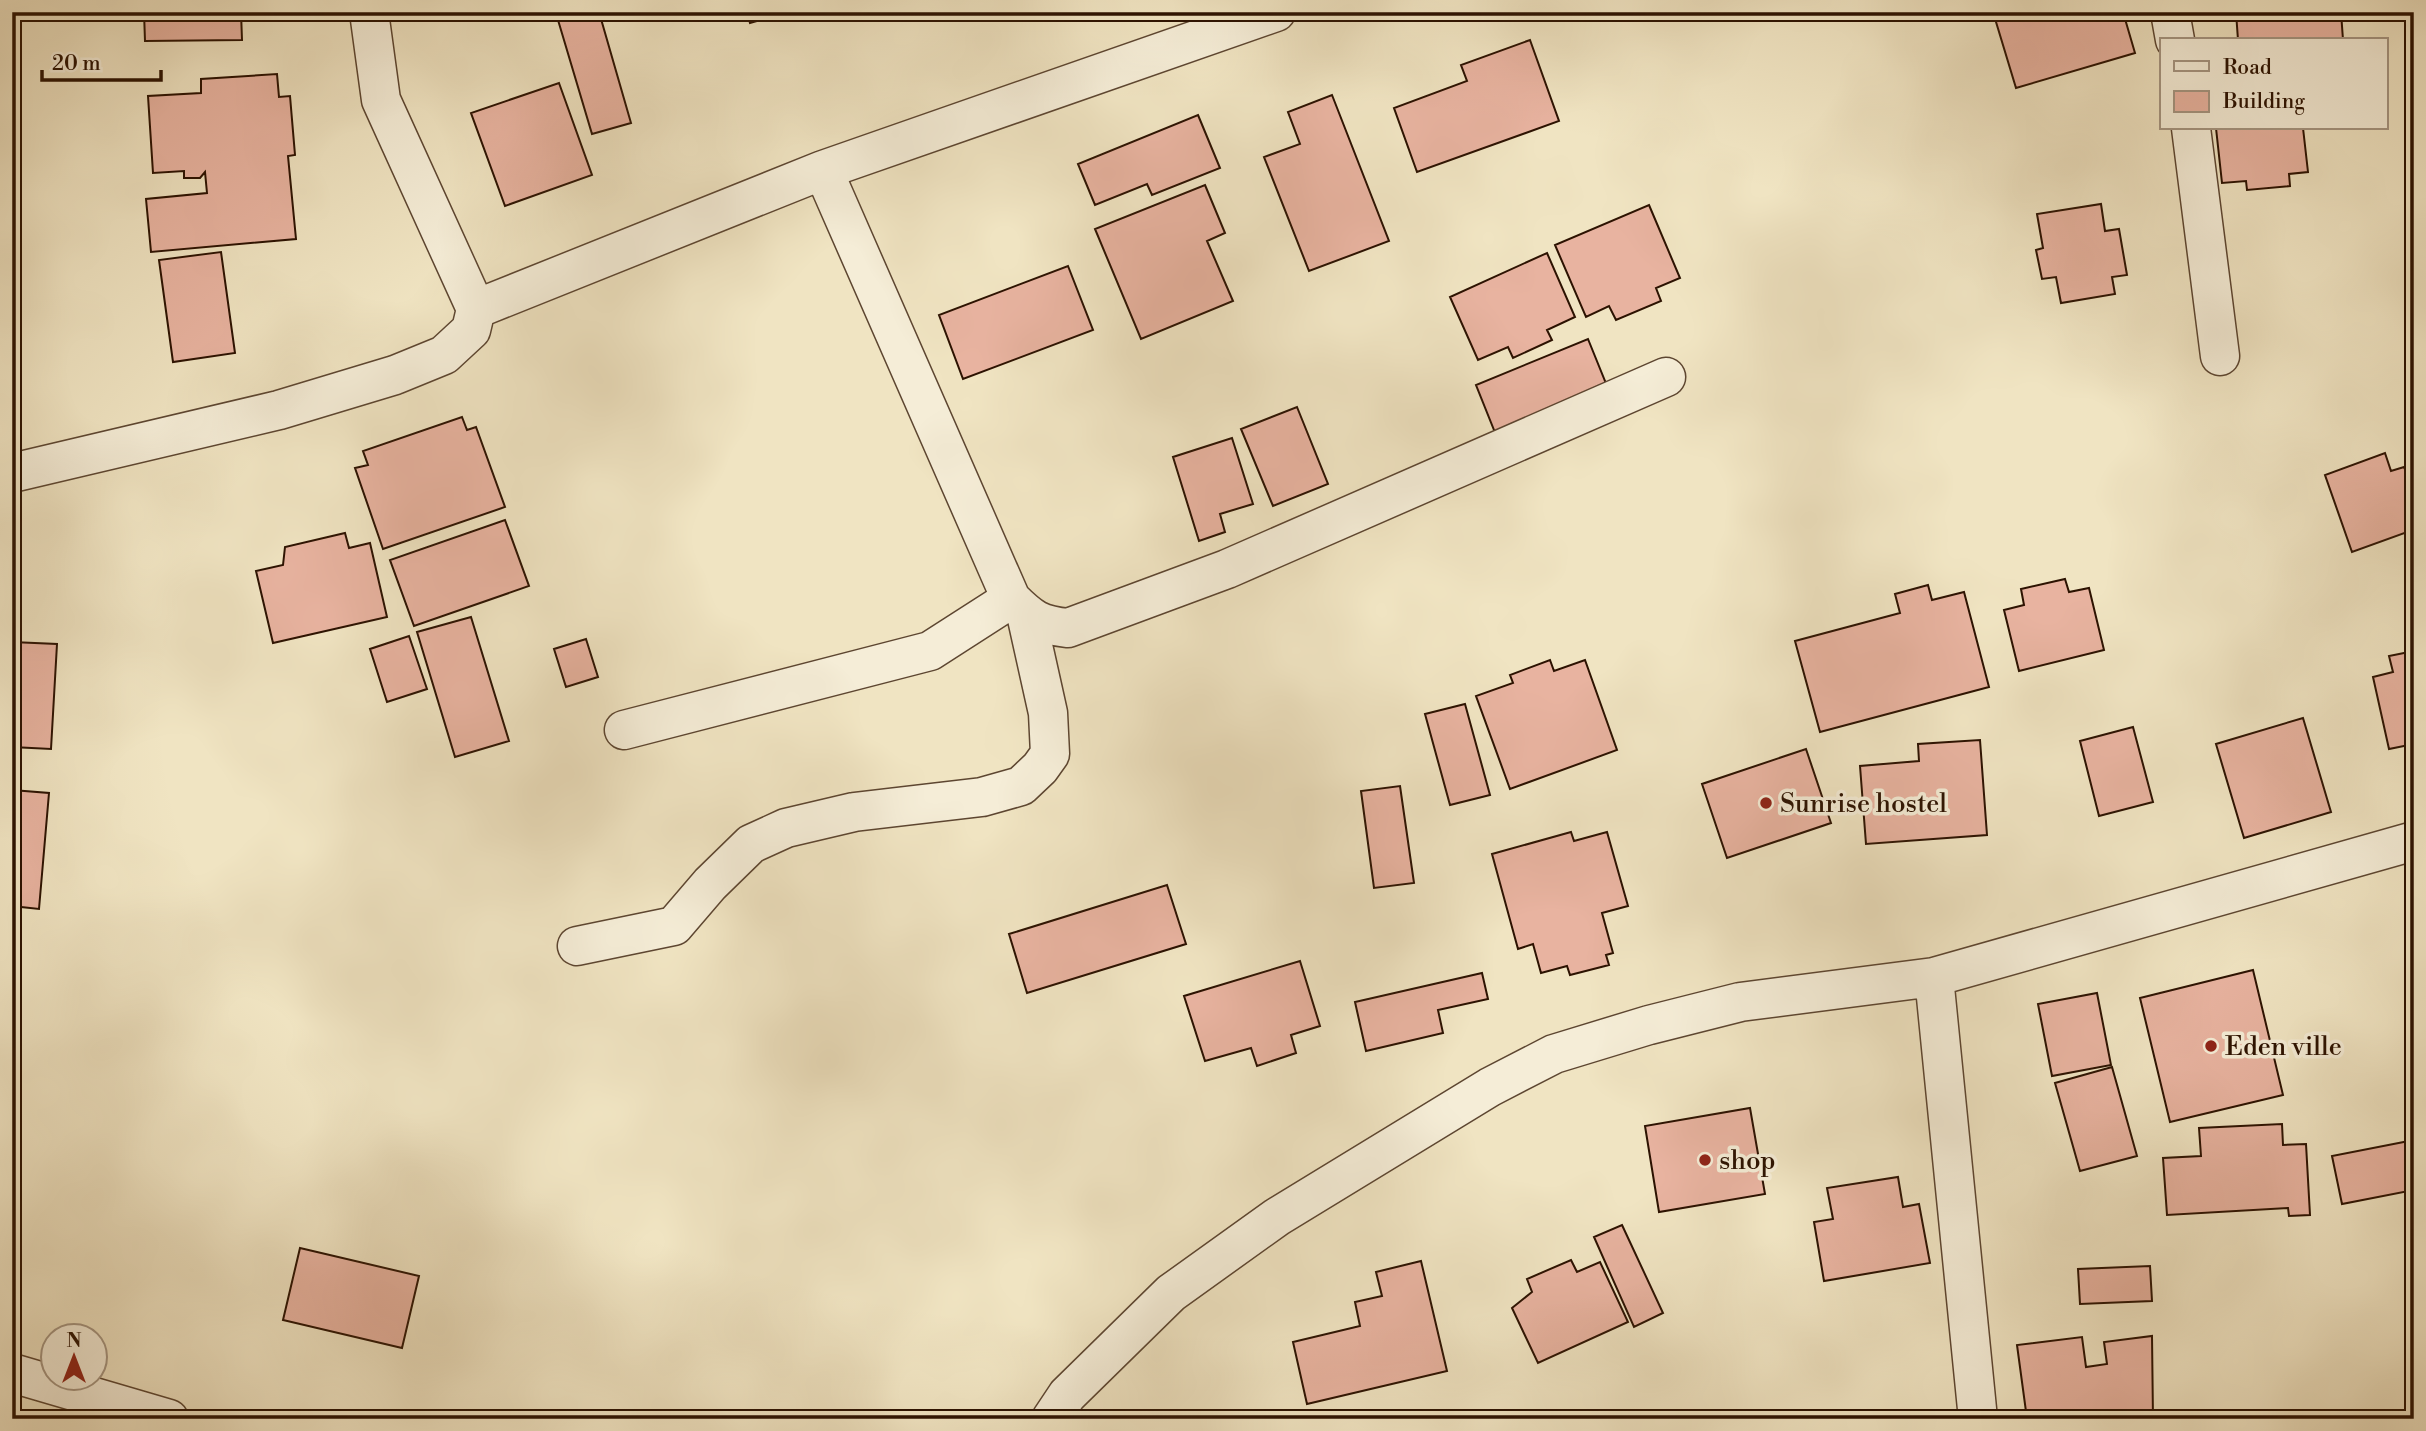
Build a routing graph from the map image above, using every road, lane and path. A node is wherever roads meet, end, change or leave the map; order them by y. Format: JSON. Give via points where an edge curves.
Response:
{"nodes":[{"id":1,"x":369,"y":12,"type":"edge"},
{"id":2,"x":1276,"y":12,"type":"edge"},
{"id":3,"x":2170,"y":12,"type":"edge"},
{"id":4,"x":2175,"y":38,"type":"edge"},
{"id":5,"x":2191,"y":130,"type":"edge"},
{"id":6,"x":823,"y":170,"type":"junction"},
{"id":7,"x":476,"y":309,"type":"junction"},
{"id":8,"x":2220,"y":356,"type":"dead end"},
{"id":9,"x":1666,"y":377,"type":"dead end"},
{"id":10,"x":12,"y":473,"type":"edge"},
{"id":11,"x":1018,"y":606,"type":"junction"},
{"id":12,"x":624,"y":730,"type":"dead end"},
{"id":13,"x":2414,"y":841,"type":"edge"},
{"id":14,"x":577,"y":946,"type":"dead end"},
{"id":15,"x":1934,"y":977,"type":"junction"},
{"id":16,"x":12,"y":1373,"type":"edge"},
{"id":17,"x":169,"y":1419,"type":"edge"},
{"id":18,"x":1051,"y":1419,"type":"edge"},
{"id":19,"x":1978,"y":1419,"type":"edge"}],
"edges":[{"from":1,"to":7,"type":"street","via":[[381,100]]},
{"from":2,"to":6,"type":"street"},
{"from":3,"to":4,"type":"street"},
{"from":5,"to":8,"type":"street"},
{"from":6,"to":7,"type":"street"},
{"from":6,"to":11,"type":"street"},
{"from":7,"to":10,"type":"street","via":[[471,330],[444,355],[395,376],[279,410]]},
{"from":9,"to":11,"type":"street","via":[[1227,569],[1068,628],[1031,619]]},
{"from":11,"to":12,"type":"street","via":[[930,651]]},
{"from":11,"to":14,"type":"street","via":[[1048,713],[1050,754],[1021,786],[982,797],[854,812],[786,828],[751,844],[674,926]]},
{"from":13,"to":15,"type":"street"},
{"from":15,"to":18,"type":"street","via":[[1740,1002],[1554,1054],[1490,1087],[1277,1217],[1171,1293],[1067,1395]]},
{"from":15,"to":19,"type":"street"},
{"from":16,"to":17,"type":"street"}]}
